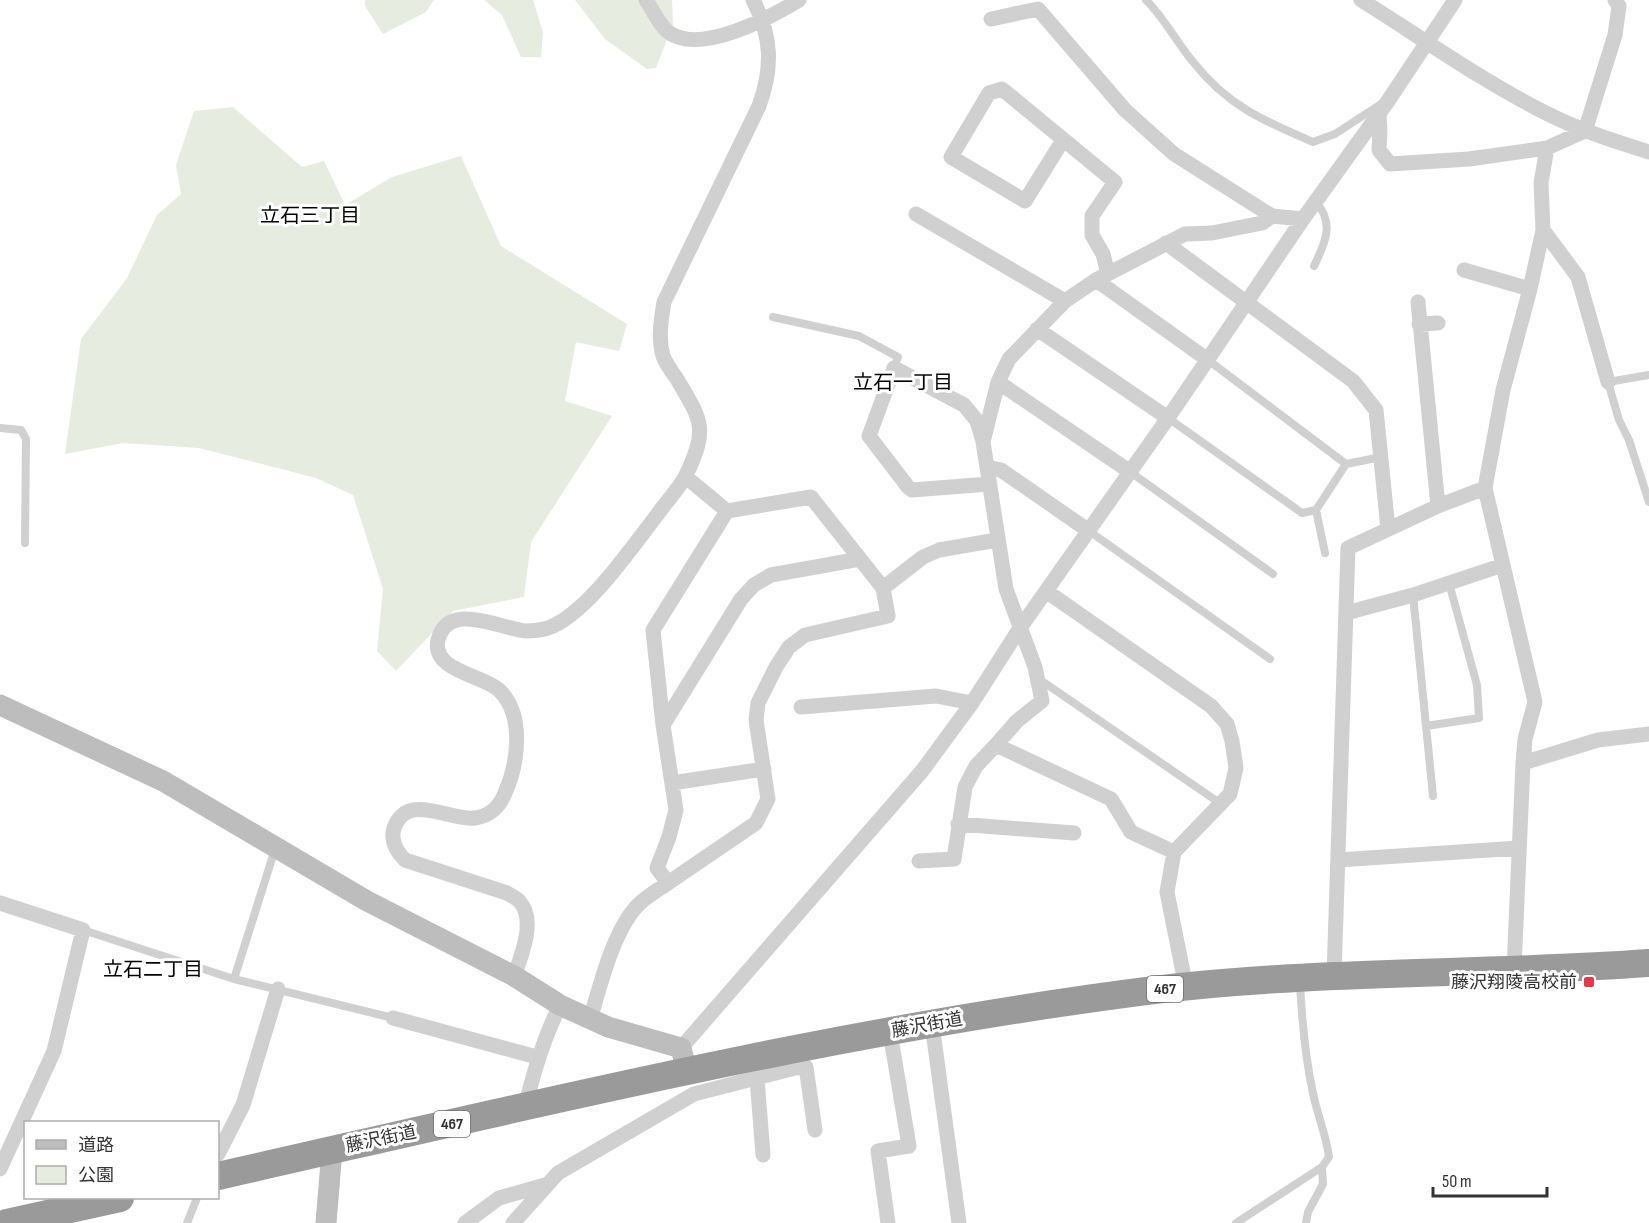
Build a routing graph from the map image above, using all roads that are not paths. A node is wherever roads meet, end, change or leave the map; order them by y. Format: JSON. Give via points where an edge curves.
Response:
{"nodes":[{"id":1,"x":646,"y":0,"type":"edge"},
{"id":2,"x":753,"y":0,"type":"edge"},
{"id":3,"x":799,"y":0,"type":"edge"},
{"id":4,"x":1146,"y":0,"type":"edge"},
{"id":5,"x":1361,"y":0,"type":"edge"},
{"id":6,"x":1455,"y":0,"type":"edge"},
{"id":7,"x":1615,"y":0,"type":"edge"},
{"id":8,"x":991,"y":19,"type":"dead end"},
{"id":9,"x":763,"y":20,"type":"junction"},
{"id":10,"x":1427,"y":41,"type":"junction"},
{"id":11,"x":1383,"y":107,"type":"junction"},
{"id":12,"x":1585,"y":131,"type":"junction"},
{"id":13,"x":1064,"y":140,"type":"junction"},
{"id":14,"x":1547,"y":148,"type":"junction"},
{"id":15,"x":1649,"y":152,"type":"edge"},
{"id":16,"x":1316,"y":202,"type":"junction"},
{"id":17,"x":916,"y":214,"type":"dead end"},
{"id":18,"x":1272,"y":216,"type":"junction"},
{"id":19,"x":1303,"y":219,"type":"junction"},
{"id":20,"x":1543,"y":230,"type":"junction"},
{"id":21,"x":1166,"y":243,"type":"junction"},
{"id":22,"x":1314,"y":266,"type":"dead end"},
{"id":23,"x":1464,"y":270,"type":"dead end"},
{"id":24,"x":1102,"y":277,"type":"junction"},
{"id":25,"x":1530,"y":289,"type":"junction"},
{"id":26,"x":1065,"y":301,"type":"junction"},
{"id":27,"x":1418,"y":302,"type":"dead end"},
{"id":28,"x":1245,"y":303,"type":"junction"},
{"id":29,"x":773,"y":317,"type":"dead end"},
{"id":30,"x":1438,"y":322,"type":"dead end"},
{"id":31,"x":1419,"y":324,"type":"junction"},
{"id":32,"x":1037,"y":329,"type":"junction"},
{"id":33,"x":1208,"y":360,"type":"junction"},
{"id":34,"x":894,"y":368,"type":"junction"},
{"id":35,"x":1649,"y":375,"type":"edge"},
{"id":36,"x":998,"y":382,"type":"junction"},
{"id":37,"x":1608,"y":382,"type":"junction"},
{"id":38,"x":1168,"y":418,"type":"junction"},
{"id":39,"x":0,"y":428,"type":"edge"},
{"id":40,"x":983,"y":442,"type":"junction"},
{"id":41,"x":1380,"y":457,"type":"junction"},
{"id":42,"x":1346,"y":464,"type":"junction"},
{"id":43,"x":987,"y":467,"type":"junction"},
{"id":44,"x":1129,"y":471,"type":"junction"},
{"id":45,"x":686,"y":477,"type":"junction"},
{"id":46,"x":989,"y":484,"type":"junction"},
{"id":47,"x":1485,"y":488,"type":"junction"},
{"id":48,"x":1649,"y":502,"type":"edge"},
{"id":49,"x":1438,"y":506,"type":"junction"},
{"id":50,"x":1316,"y":510,"type":"junction"},
{"id":51,"x":727,"y":511,"type":"junction"},
{"id":52,"x":1388,"y":529,"type":"junction"},
{"id":53,"x":1089,"y":531,"type":"junction"},
{"id":54,"x":997,"y":540,"type":"junction"},
{"id":55,"x":25,"y":543,"type":"dead end"},
{"id":56,"x":1325,"y":553,"type":"dead end"},
{"id":57,"x":860,"y":559,"type":"junction"},
{"id":58,"x":1503,"y":565,"type":"junction"},
{"id":59,"x":1273,"y":574,"type":"dead end"},
{"id":60,"x":1449,"y":583,"type":"junction"},
{"id":61,"x":883,"y":588,"type":"junction"},
{"id":62,"x":1046,"y":591,"type":"junction"},
{"id":63,"x":1413,"y":595,"type":"junction"},
{"id":64,"x":1346,"y":613,"type":"junction"},
{"id":65,"x":1020,"y":628,"type":"junction"},
{"id":66,"x":1270,"y":659,"type":"dead end"},
{"id":67,"x":1037,"y":677,"type":"junction"},
{"id":68,"x":972,"y":704,"type":"junction"},
{"id":69,"x":0,"y":705,"type":"edge"},
{"id":70,"x":801,"y":707,"type":"dead end"},
{"id":71,"x":663,"y":725,"type":"junction"},
{"id":72,"x":1426,"y":726,"type":"junction"},
{"id":73,"x":1649,"y":734,"type":"edge"},
{"id":74,"x":996,"y":746,"type":"junction"},
{"id":75,"x":1523,"y":763,"type":"junction"},
{"id":76,"x":764,"y":769,"type":"junction"},
{"id":77,"x":672,"y":783,"type":"junction"},
{"id":78,"x":1433,"y":796,"type":"dead end"},
{"id":79,"x":1221,"y":804,"type":"junction"},
{"id":80,"x":958,"y":824,"type":"junction"},
{"id":81,"x":1074,"y":832,"type":"dead end"},
{"id":82,"x":276,"y":847,"type":"junction"},
{"id":83,"x":1519,"y":848,"type":"junction"},
{"id":84,"x":1174,"y":852,"type":"junction"},
{"id":85,"x":1338,"y":860,"type":"junction"},
{"id":86,"x":919,"y":861,"type":"dead end"},
{"id":87,"x":668,"y":883,"type":"junction"},
{"id":88,"x":0,"y":903,"type":"edge"},
{"id":89,"x":83,"y":930,"type":"junction"},
{"id":90,"x":1649,"y":963,"type":"edge"},
{"id":91,"x":1514,"y":969,"type":"junction"},
{"id":92,"x":514,"y":976,"type":"junction"},
{"id":93,"x":1334,"y":976,"type":"junction"},
{"id":94,"x":1300,"y":977,"type":"junction"},
{"id":95,"x":234,"y":979,"type":"junction"},
{"id":96,"x":1186,"y":987,"type":"junction"},
{"id":97,"x":278,"y":989,"type":"junction"},
{"id":98,"x":560,"y":1005,"type":"junction"},
{"id":99,"x":393,"y":1018,"type":"joint"},
{"id":100,"x":590,"y":1020,"type":"junction"},
{"id":101,"x":932,"y":1024,"type":"junction"},
{"id":102,"x":890,"y":1032,"type":"junction"},
{"id":103,"x":537,"y":1057,"type":"junction"},
{"id":104,"x":684,"y":1060,"type":"junction"},
{"id":105,"x":793,"y":1060,"type":"junction"},
{"id":106,"x":758,"y":1078,"type":"junction"},
{"id":107,"x":525,"y":1108,"type":"junction"},
{"id":108,"x":815,"y":1130,"type":"dead end"},
{"id":109,"x":332,"y":1150,"type":"junction"},
{"id":110,"x":219,"y":1152,"type":"edge"},
{"id":111,"x":764,"y":1155,"type":"dead end"},
{"id":112,"x":1322,"y":1167,"type":"junction"},
{"id":113,"x":0,"y":1169,"type":"edge"},
{"id":114,"x":219,"y":1176,"type":"edge"},
{"id":115,"x":546,"y":1184,"type":"junction"},
{"id":116,"x":111,"y":1199,"type":"edge"},
{"id":117,"x":196,"y":1199,"type":"edge"},
{"id":118,"x":7,"y":1223,"type":"edge"},
{"id":119,"x":187,"y":1223,"type":"edge"},
{"id":120,"x":326,"y":1223,"type":"edge"},
{"id":121,"x":465,"y":1223,"type":"edge"},
{"id":122,"x":513,"y":1223,"type":"edge"},
{"id":123,"x":888,"y":1223,"type":"edge"},
{"id":124,"x":959,"y":1223,"type":"edge"},
{"id":125,"x":1236,"y":1223,"type":"edge"},
{"id":126,"x":1306,"y":1223,"type":"edge"}],
"edges":[{"from":1,"to":9,"type":"street","via":[[668,32],[686,39],[714,36]]},
{"from":2,"to":9,"type":"street"},
{"from":3,"to":9,"type":"street"},
{"from":4,"to":11,"type":"lane","via":[[1211,83],[1261,120],[1313,142]]},
{"from":5,"to":10,"type":"street"},
{"from":6,"to":10,"type":"street"},
{"from":7,"to":12,"type":"street","via":[[1619,6],[1615,35]]},
{"from":8,"to":18,"type":"street","via":[[1038,9],[1125,110],[1174,154]]},
{"from":9,"to":45,"type":"street","via":[[770,62],[767,84],[664,302],[659,329],[663,356],[697,413],[701,427],[699,446]]},
{"from":10,"to":11,"type":"street"},
{"from":10,"to":12,"type":"street","via":[[1523,101]]},
{"from":11,"to":14,"type":"street","via":[[1379,150],[1390,164],[1469,159]]},
{"from":11,"to":16,"type":"street"},
{"from":12,"to":14,"type":"street"},
{"from":12,"to":15,"type":"street"},
{"from":13,"to":13,"type":"street","via":[[1002,89],[989,93],[951,157],[1025,201]]},
{"from":13,"to":24,"type":"street","via":[[1115,182],[1092,216],[1092,235],[1103,254]]},
{"from":14,"to":20,"type":"street","via":[[1541,183]]},
{"from":16,"to":19,"type":"street"},
{"from":16,"to":22,"type":"lane","via":[[1325,213],[1326,240]]},
{"from":17,"to":26,"type":"street"},
{"from":18,"to":19,"type":"street"},
{"from":18,"to":21,"type":"street","via":[[1262,223],[1185,234]]},
{"from":19,"to":28,"type":"street"},
{"from":20,"to":25,"type":"street"},
{"from":20,"to":37,"type":"street","via":[[1578,277]]},
{"from":21,"to":24,"type":"street"},
{"from":21,"to":28,"type":"street"},
{"from":23,"to":25,"type":"street"},
{"from":24,"to":26,"type":"street"},
{"from":24,"to":33,"type":"street"},
{"from":25,"to":47,"type":"street","via":[[1503,390]]},
{"from":26,"to":32,"type":"street"},
{"from":27,"to":31,"type":"street"},
{"from":28,"to":33,"type":"street"},
{"from":28,"to":41,"type":"street","via":[[1353,381],[1376,410]]},
{"from":29,"to":34,"type":"lane","via":[[859,336],[898,357]]},
{"from":30,"to":31,"type":"street"},
{"from":31,"to":49,"type":"street"},
{"from":32,"to":36,"type":"street","via":[[1009,359]]},
{"from":32,"to":38,"type":"street"},
{"from":33,"to":38,"type":"street"},
{"from":33,"to":42,"type":"lane"},
{"from":34,"to":40,"type":"street","via":[[964,405],[977,422]]},
{"from":34,"to":46,"type":"street","via":[[869,436],[908,487],[912,490]]},
{"from":35,"to":37,"type":"lane"},
{"from":36,"to":40,"type":"street"},
{"from":36,"to":44,"type":"street"},
{"from":37,"to":48,"type":"lane"},
{"from":38,"to":44,"type":"street"},
{"from":38,"to":50,"type":"lane","via":[[1302,513]]},
{"from":39,"to":55,"type":"lane","via":[[21,430],[26,439]]},
{"from":40,"to":43,"type":"street"},
{"from":41,"to":42,"type":"lane"},
{"from":41,"to":52,"type":"street"},
{"from":42,"to":50,"type":"lane"},
{"from":43,"to":46,"type":"street"},
{"from":43,"to":53,"type":"street","via":[[1001,470]]},
{"from":44,"to":53,"type":"street"},
{"from":44,"to":59,"type":"lane"},
{"from":45,"to":51,"type":"street"},
{"from":45,"to":92,"type":"street","via":[[610,576],[570,616],[537,630],[464,619],[447,625],[438,641],[440,657],[446,663],[492,685],[507,700],[516,730],[513,768],[502,801],[486,815],[466,818],[423,809],[405,813],[393,831],[393,843],[405,860],[507,893],[520,902],[527,919],[525,943]]},
{"from":46,"to":54,"type":"street"},
{"from":47,"to":49,"type":"street"},
{"from":47,"to":58,"type":"street"},
{"from":49,"to":52,"type":"street"},
{"from":50,"to":56,"type":"lane"},
{"from":51,"to":57,"type":"street","via":[[811,497]]},
{"from":51,"to":71,"type":"street","via":[[653,630]]},
{"from":52,"to":64,"type":"street","via":[[1348,548]]},
{"from":53,"to":62,"type":"street"},
{"from":53,"to":66,"type":"lane"},
{"from":54,"to":61,"type":"street","via":[[939,550],[923,557]]},
{"from":54,"to":65,"type":"street","via":[[1006,589]]},
{"from":57,"to":61,"type":"street"},
{"from":57,"to":71,"type":"street","via":[[771,575],[754,585],[741,599]]},
{"from":58,"to":60,"type":"street"},
{"from":58,"to":75,"type":"street","via":[[1535,702]]},
{"from":60,"to":63,"type":"street"},
{"from":60,"to":72,"type":"lane","via":[[1477,684],[1479,718]]},
{"from":61,"to":76,"type":"street","via":[[888,616],[805,635],[780,660],[758,703],[756,720]]},
{"from":62,"to":65,"type":"street"},
{"from":62,"to":79,"type":"street","via":[[1210,706],[1227,724],[1236,768],[1230,794]]},
{"from":63,"to":64,"type":"street"},
{"from":63,"to":72,"type":"lane"},
{"from":64,"to":85,"type":"street"},
{"from":65,"to":67,"type":"street"},
{"from":65,"to":68,"type":"street"},
{"from":67,"to":74,"type":"street","via":[[1042,701],[1017,721]]},
{"from":67,"to":79,"type":"lane"},
{"from":68,"to":70,"type":"street","via":[[936,696]]},
{"from":68,"to":104,"type":"street","via":[[922,771]]},
{"from":69,"to":82,"type":"street","via":[[163,782]]},
{"from":71,"to":77,"type":"street"},
{"from":72,"to":78,"type":"lane"},
{"from":73,"to":75,"type":"street","via":[[1588,742]]},
{"from":74,"to":80,"type":"street","via":[[976,766],[965,787]]},
{"from":74,"to":84,"type":"street","via":[[1111,799],[1131,832]]},
{"from":75,"to":83,"type":"street"},
{"from":76,"to":77,"type":"street"},
{"from":76,"to":87,"type":"street","via":[[768,799],[756,824]]},
{"from":77,"to":87,"type":"street","via":[[676,810],[657,868]]},
{"from":79,"to":84,"type":"street"},
{"from":80,"to":81,"type":"street"},
{"from":80,"to":86,"type":"street","via":[[954,860]]},
{"from":82,"to":92,"type":"street","via":[[367,901]]},
{"from":82,"to":95,"type":"lane"},
{"from":83,"to":85,"type":"street"},
{"from":83,"to":91,"type":"street"},
{"from":84,"to":96,"type":"street","via":[[1167,892]]},
{"from":85,"to":93,"type":"street"},
{"from":87,"to":100,"type":"street","via":[[638,905],[626,922],[610,956]]},
{"from":88,"to":89,"type":"street"},
{"from":89,"to":95,"type":"lane"},
{"from":89,"to":113,"type":"street","via":[[54,1051]]},
{"from":90,"to":91,"type":"highway","name":"藤沢街道","number":"467"},
{"from":91,"to":93,"type":"highway","name":"藤沢街道","number":"467"},
{"from":92,"to":98,"type":"street"},
{"from":93,"to":94,"type":"highway","name":"藤沢街道","number":"467"},
{"from":94,"to":96,"type":"highway","name":"藤沢街道","number":"467"},
{"from":94,"to":112,"type":"lane","via":[[1308,1066],[1329,1157]]},
{"from":95,"to":97,"type":"lane"},
{"from":96,"to":101,"type":"highway","name":"藤沢街道","number":"467"},
{"from":97,"to":99,"type":"lane"},
{"from":97,"to":110,"type":"street","via":[[243,1105]]},
{"from":98,"to":100,"type":"street"},
{"from":98,"to":103,"type":"street"},
{"from":99,"to":103,"type":"street"},
{"from":100,"to":104,"type":"street"},
{"from":101,"to":102,"type":"highway","name":"藤沢街道","number":"467"},
{"from":101,"to":124,"type":"street"},
{"from":102,"to":105,"type":"highway","name":"藤沢街道","number":"467"},
{"from":102,"to":123,"type":"street","via":[[909,1146],[878,1151]]},
{"from":103,"to":107,"type":"street"},
{"from":104,"to":105,"type":"highway","name":"藤沢街道","number":"467"},
{"from":104,"to":107,"type":"highway","name":"藤沢街道","number":"467"},
{"from":105,"to":106,"type":"street"},
{"from":105,"to":108,"type":"street","via":[[806,1067]]},
{"from":106,"to":111,"type":"street"},
{"from":106,"to":115,"type":"street","via":[[694,1094],[558,1173]]},
{"from":107,"to":109,"type":"highway","name":"藤沢街道","number":"467"},
{"from":109,"to":114,"type":"highway","name":"藤沢街道","number":"467"},
{"from":109,"to":120,"type":"street"},
{"from":112,"to":125,"type":"lane"},
{"from":112,"to":126,"type":"lane","via":[[1323,1184]]},
{"from":115,"to":121,"type":"street","via":[[499,1198]]},
{"from":115,"to":122,"type":"street"},
{"from":116,"to":118,"type":"highway"},
{"from":117,"to":119,"type":"lane"}]}
